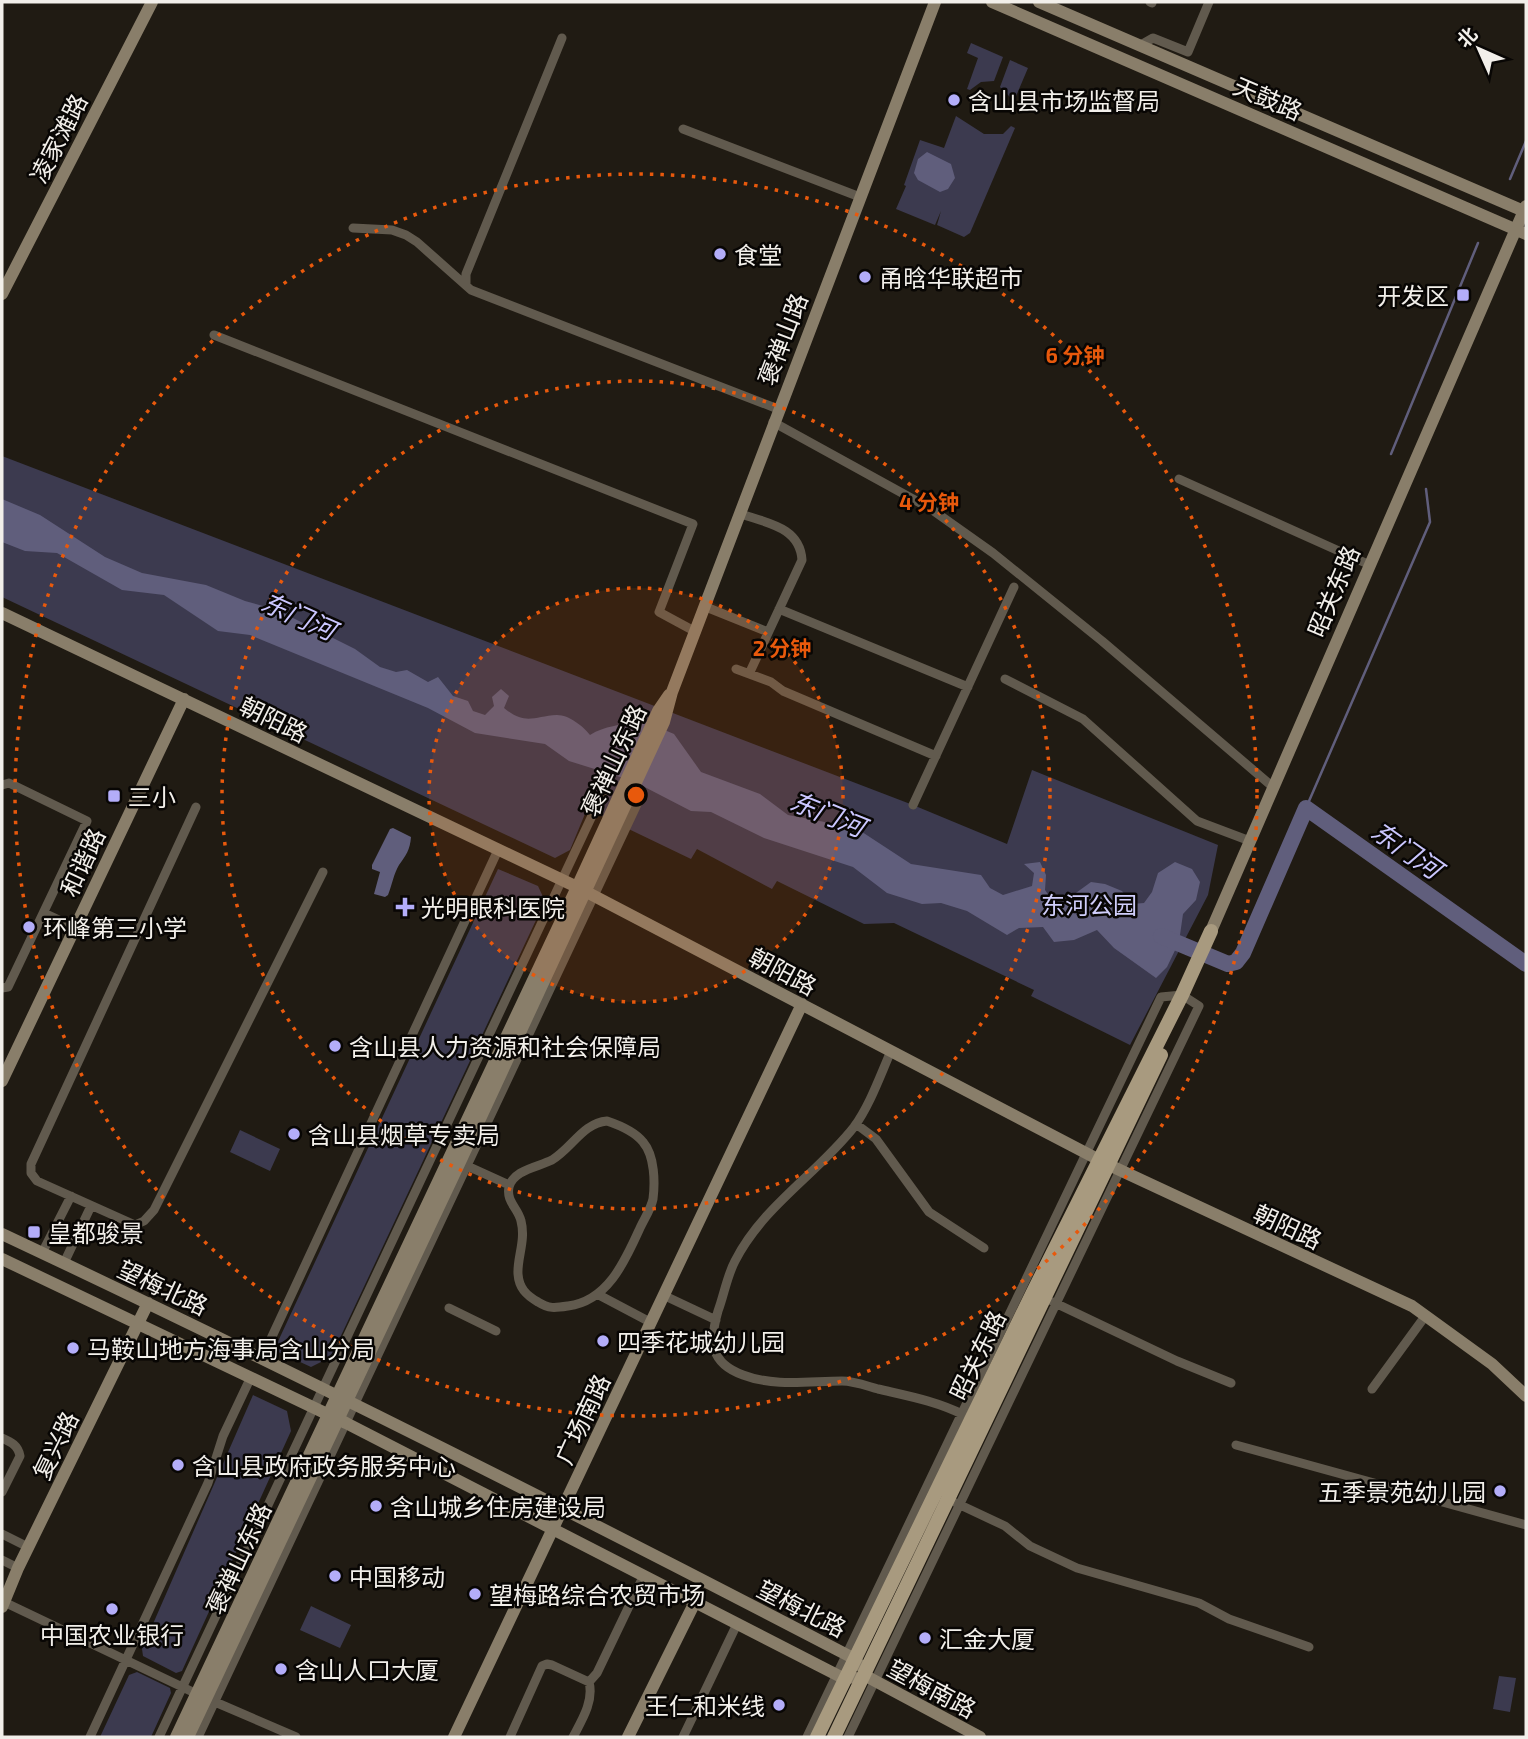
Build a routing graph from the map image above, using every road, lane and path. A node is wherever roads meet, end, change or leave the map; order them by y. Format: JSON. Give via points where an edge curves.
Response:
{"nodes":[{"id":1,"x":152,"y":2,"type":"edge"},
{"id":2,"x":934,"y":2,"type":"edge"},
{"id":3,"x":992,"y":2,"type":"edge"},
{"id":4,"x":1038,"y":2,"type":"edge"},
{"id":5,"x":1209,"y":2,"type":"edge"},
{"id":6,"x":562,"y":38,"type":"dead end"},
{"id":7,"x":1139,"y":46,"type":"junction"},
{"id":8,"x":682,"y":129,"type":"dead end"},
{"id":9,"x":860,"y":197,"type":"junction"},
{"id":10,"x":1525,"y":209,"type":"edge"},
{"id":11,"x":353,"y":228,"type":"dead end"},
{"id":12,"x":1521,"y":231,"type":"edge"},
{"id":13,"x":466,"y":284,"type":"junction"},
{"id":14,"x":2,"y":294,"type":"edge"},
{"id":15,"x":214,"y":335,"type":"dead end"},
{"id":16,"x":778,"y":410,"type":"junction"},
{"id":17,"x":773,"y":422,"type":"junction"},
{"id":18,"x":1179,"y":479,"type":"dead end"},
{"id":19,"x":741,"y":514,"type":"junction"},
{"id":20,"x":1370,"y":565,"type":"junction"},
{"id":21,"x":1014,"y":587,"type":"dead end"},
{"id":22,"x":706,"y":607,"type":"junction"},
{"id":23,"x":779,"y":610,"type":"junction"},
{"id":24,"x":2,"y":613,"type":"edge"},
{"id":25,"x":696,"y":632,"type":"junction"},
{"id":26,"x":768,"y":632,"type":"junction"},
{"id":27,"x":736,"y":669,"type":"dead end"},
{"id":28,"x":748,"y":674,"type":"junction"},
{"id":29,"x":1004,"y":679,"type":"dead end"},
{"id":30,"x":968,"y":687,"type":"junction"},
{"id":31,"x":672,"y":692,"type":"joint"},
{"id":32,"x":184,"y":699,"type":"junction"},
{"id":33,"x":936,"y":756,"type":"junction"},
{"id":34,"x":2,"y":785,"type":"edge"},
{"id":35,"x":606,"y":786,"type":"dead end"},
{"id":36,"x":1273,"y":787,"type":"junction"},
{"id":37,"x":639,"y":800,"type":"dead end"},
{"id":38,"x":913,"y":805,"type":"dead end"},
{"id":39,"x":196,"y":807,"type":"dead end"},
{"id":40,"x":1250,"y":841,"type":"junction"},
{"id":41,"x":498,"y":850,"type":"junction"},
{"id":42,"x":323,"y":872,"type":"dead end"},
{"id":43,"x":562,"y":880,"type":"junction"},
{"id":44,"x":586,"y":891,"type":"junction"},
{"id":45,"x":44,"y":912,"type":"junction"},
{"id":46,"x":74,"y":927,"type":"junction"},
{"id":47,"x":1211,"y":931,"type":"joint"},
{"id":48,"x":2,"y":988,"type":"edge"},
{"id":49,"x":1182,"y":995,"type":"junction"},
{"id":50,"x":802,"y":1004,"type":"junction"},
{"id":51,"x":891,"y":1051,"type":"junction"},
{"id":52,"x":2,"y":1081,"type":"edge"},
{"id":53,"x":856,"y":1124,"type":"junction"},
{"id":54,"x":459,"y":1162,"type":"junction"},
{"id":55,"x":1104,"y":1162,"type":"junction"},
{"id":56,"x":509,"y":1185,"type":"junction"},
{"id":57,"x":71,"y":1196,"type":"junction"},
{"id":58,"x":91,"y":1206,"type":"junction"},
{"id":59,"x":2,"y":1234,"type":"edge"},
{"id":60,"x":984,"y":1248,"type":"dead end"},
{"id":61,"x":42,"y":1253,"type":"junction"},
{"id":62,"x":2,"y":1259,"type":"edge"},
{"id":63,"x":64,"y":1263,"type":"junction"},
{"id":64,"x":597,"y":1294,"type":"junction"},
{"id":65,"x":663,"y":1295,"type":"junction"},
{"id":66,"x":1045,"y":1297,"type":"junction"},
{"id":67,"x":148,"y":1303,"type":"junction"},
{"id":68,"x":449,"y":1308,"type":"dead end"},
{"id":69,"x":1426,"y":1315,"type":"junction"},
{"id":70,"x":716,"y":1320,"type":"junction"},
{"id":71,"x":650,"y":1322,"type":"junction"},
{"id":72,"x":138,"y":1324,"type":"junction"},
{"id":73,"x":496,"y":1331,"type":"dead end"},
{"id":74,"x":262,"y":1358,"type":"junction"},
{"id":75,"x":250,"y":1379,"type":"junction"},
{"id":76,"x":1231,"y":1383,"type":"dead end"},
{"id":77,"x":323,"y":1388,"type":"junction"},
{"id":78,"x":1372,"y":1389,"type":"dead end"},
{"id":79,"x":1526,"y":1396,"type":"edge"},
{"id":80,"x":347,"y":1400,"type":"junction"},
{"id":81,"x":314,"y":1408,"type":"junction"},
{"id":82,"x":967,"y":1416,"type":"junction"},
{"id":83,"x":338,"y":1419,"type":"junction"},
{"id":84,"x":2,"y":1438,"type":"edge"},
{"id":85,"x":1237,"y":1445,"type":"dead end"},
{"id":86,"x":2,"y":1492,"type":"edge"},
{"id":87,"x":948,"y":1499,"type":"junction"},
{"id":88,"x":564,"y":1508,"type":"junction"},
{"id":89,"x":1526,"y":1525,"type":"edge"},
{"id":90,"x":554,"y":1529,"type":"junction"},
{"id":91,"x":2,"y":1534,"type":"edge"},
{"id":92,"x":29,"y":1547,"type":"junction"},
{"id":93,"x":2,"y":1560,"type":"edge"},
{"id":94,"x":18,"y":1568,"type":"junction"},
{"id":95,"x":643,"y":1577,"type":"junction"},
{"id":96,"x":695,"y":1602,"type":"junction"},
{"id":97,"x":3,"y":1604,"type":"edge"},
{"id":98,"x":737,"y":1624,"type":"junction"},
{"id":99,"x":1309,"y":1647,"type":"dead end"},
{"id":100,"x":851,"y":1657,"type":"junction"},
{"id":101,"x":127,"y":1659,"type":"junction"},
{"id":102,"x":841,"y":1677,"type":"junction"},
{"id":103,"x":869,"y":1678,"type":"junction"},
{"id":104,"x":589,"y":1682,"type":"junction"},
{"id":105,"x":183,"y":1686,"type":"junction"},
{"id":106,"x":197,"y":1694,"type":"junction"},
{"id":107,"x":215,"y":1702,"type":"junction"},
{"id":108,"x":90,"y":1737,"type":"edge"},
{"id":109,"x":159,"y":1737,"type":"edge"},
{"id":110,"x":176,"y":1737,"type":"edge"},
{"id":111,"x":188,"y":1737,"type":"edge"},
{"id":112,"x":198,"y":1737,"type":"edge"},
{"id":113,"x":296,"y":1737,"type":"edge"},
{"id":114,"x":454,"y":1737,"type":"edge"},
{"id":115,"x":510,"y":1737,"type":"edge"},
{"id":116,"x":573,"y":1737,"type":"edge"},
{"id":117,"x":628,"y":1737,"type":"edge"},
{"id":118,"x":683,"y":1737,"type":"edge"},
{"id":119,"x":807,"y":1737,"type":"edge"},
{"id":120,"x":817,"y":1737,"type":"edge"},
{"id":121,"x":834,"y":1737,"type":"edge"},
{"id":122,"x":848,"y":1737,"type":"edge"},
{"id":123,"x":979,"y":1737,"type":"edge"}],
"edges":[{"from":1,"to":14,"type":"main road","name":"凌家滩路"},
{"from":2,"to":9,"type":"main road","name":"褒禅山路"},
{"from":3,"to":12,"type":"main road","name":"天鼓路"},
{"from":4,"to":7,"type":"main road","name":"天鼓路"},
{"from":5,"to":7,"type":"street","via":[[1188,52],[1153,38]]},
{"from":6,"to":13,"type":"street","via":[[466,274]]},
{"from":7,"to":10,"type":"main road","name":"天鼓路"},
{"from":8,"to":9,"type":"street"},
{"from":9,"to":16,"type":"main road","name":"褒禅山路"},
{"from":10,"to":12,"type":"main road","name":"昭关东路"},
{"from":11,"to":13,"type":"street","via":[[406,235]]},
{"from":12,"to":20,"type":"main road","name":"昭关东路"},
{"from":13,"to":16,"type":"street","via":[[471,290]]},
{"from":15,"to":25,"type":"street","via":[[693,524],[659,612]]},
{"from":16,"to":17,"type":"main road","name":"褒禅山路"},
{"from":17,"to":19,"type":"main road","name":"褒禅山路"},
{"from":17,"to":36,"type":"street","via":[[931,509],[993,553]]},
{"from":18,"to":20,"type":"street"},
{"from":19,"to":22,"type":"main road","name":"褒禅山路"},
{"from":19,"to":23,"type":"street","via":[[783,528],[802,550],[802,560]]},
{"from":20,"to":36,"type":"main road","name":"昭关东路"},
{"from":21,"to":30,"type":"street"},
{"from":22,"to":25,"type":"main road","name":"褒禅山路"},
{"from":22,"to":26,"type":"street"},
{"from":23,"to":26,"type":"street"},
{"from":23,"to":30,"type":"street"},
{"from":24,"to":32,"type":"main road","name":"朝阳路"},
{"from":25,"to":31,"type":"main road","name":"褒禅山路"},
{"from":26,"to":28,"type":"street"},
{"from":27,"to":28,"type":"street"},
{"from":28,"to":33,"type":"street"},
{"from":29,"to":40,"type":"street","via":[[1083,719],[1197,821]]},
{"from":30,"to":33,"type":"street"},
{"from":31,"to":44,"type":"main road","name":"褒禅山东路"},
{"from":32,"to":41,"type":"main road","name":"朝阳路"},
{"from":32,"to":46,"type":"main road","name":"和谐路"},
{"from":33,"to":38,"type":"street"},
{"from":34,"to":45,"type":"street","via":[[9,783],[87,821]]},
{"from":35,"to":43,"type":"street"},
{"from":36,"to":40,"type":"main road","name":"昭关东路"},
{"from":37,"to":44,"type":"street"},
{"from":39,"to":57,"type":"street","via":[[31,1164],[37,1181]]},
{"from":40,"to":47,"type":"main road","name":"昭关东路"},
{"from":41,"to":43,"type":"main road","name":"朝阳路"},
{"from":41,"to":74,"type":"street"},
{"from":42,"to":58,"type":"street","via":[[154,1210],[135,1225]]},
{"from":43,"to":44,"type":"main road","name":"朝阳路"},
{"from":43,"to":77,"type":"street"},
{"from":44,"to":50,"type":"main road","name":"朝阳路"},
{"from":44,"to":54,"type":"main road","name":"褒禅山东路"},
{"from":44,"to":54,"type":"street"},
{"from":45,"to":46,"type":"street"},
{"from":45,"to":48,"type":"street","via":[[8,987]]},
{"from":46,"to":52,"type":"main road","name":"和谐路"},
{"from":47,"to":49,"type":"main road","name":"昭关东路"},
{"from":49,"to":55,"type":"main road","name":"昭关东路"},
{"from":49,"to":55,"type":"street","via":[[1199,1006]]},
{"from":50,"to":51,"type":"main road","name":"朝阳路"},
{"from":50,"to":65,"type":"main road","name":"广场南路"},
{"from":51,"to":53,"type":"street"},
{"from":51,"to":55,"type":"main road","name":"朝阳路"},
{"from":53,"to":60,"type":"street","via":[[876,1139],[929,1212]]},
{"from":53,"to":70,"type":"street","via":[[749,1238],[734,1263]]},
{"from":54,"to":56,"type":"street"},
{"from":54,"to":80,"type":"main road","name":"褒禅山东路"},
{"from":55,"to":66,"type":"main road","name":"昭关东路"},
{"from":55,"to":66,"type":"street"},
{"from":55,"to":69,"type":"main road","name":"朝阳路"},
{"from":55,"to":82,"type":"street"},
{"from":56,"to":64,"type":"street","via":[[509,1201],[521,1220],[519,1284],[528,1296],[549,1309],[573,1306]]},
{"from":56,"to":64,"type":"street","via":[[520,1172],[554,1159],[594,1122],[618,1125],[644,1143],[652,1166],[653,1200],[623,1265]]},
{"from":57,"to":58,"type":"street"},
{"from":57,"to":61,"type":"street"},
{"from":58,"to":63,"type":"street"},
{"from":59,"to":61,"type":"main road","name":"望梅北路"},
{"from":61,"to":63,"type":"main road","name":"望梅北路"},
{"from":62,"to":72,"type":"main road","name":"望梅北路"},
{"from":63,"to":67,"type":"main road","name":"望梅北路"},
{"from":64,"to":71,"type":"street"},
{"from":65,"to":70,"type":"street"},
{"from":65,"to":71,"type":"main road","name":"广场南路"},
{"from":66,"to":76,"type":"street"},
{"from":66,"to":82,"type":"main road","name":"昭关东路"},
{"from":66,"to":87,"type":"main road","name":"昭关东路"},
{"from":67,"to":72,"type":"main road","name":"复兴路"},
{"from":67,"to":74,"type":"main road","name":"望梅北路"},
{"from":68,"to":73,"type":"street"},
{"from":69,"to":78,"type":"street"},
{"from":69,"to":79,"type":"main road","name":"朝阳路"},
{"from":70,"to":82,"type":"street","via":[[713,1349],[718,1359],[726,1368],[746,1376],[803,1384],[845,1381],[938,1402]]},
{"from":71,"to":88,"type":"main road","name":"广场南路"},
{"from":72,"to":75,"type":"main road","name":"望梅北路"},
{"from":72,"to":92,"type":"main road","name":"复兴路"},
{"from":74,"to":77,"type":"main road","name":"望梅北路"},
{"from":75,"to":81,"type":"main road","name":"望梅北路"},
{"from":75,"to":101,"type":"street"},
{"from":77,"to":80,"type":"main road","name":"望梅北路"},
{"from":77,"to":81,"type":"street"},
{"from":80,"to":83,"type":"main road","name":"褒禅山东路"},
{"from":80,"to":88,"type":"main road","name":"望梅北路"},
{"from":81,"to":83,"type":"main road","name":"望梅北路"},
{"from":81,"to":105,"type":"street"},
{"from":82,"to":87,"type":"main road","name":"昭关东路"},
{"from":82,"to":100,"type":"street"},
{"from":83,"to":90,"type":"main road","name":"望梅北路"},
{"from":83,"to":106,"type":"main road","name":"褒禅山东路"},
{"from":83,"to":107,"type":"street"},
{"from":83,"to":111,"type":"main road","name":"褒禅山东路"},
{"from":84,"to":86,"type":"street","via":[[19,1450],[20,1456]]},
{"from":85,"to":89,"type":"street"},
{"from":87,"to":99,"type":"street","via":[[1006,1526],[1030,1546],[1077,1568],[1199,1603],[1229,1619]]},
{"from":87,"to":100,"type":"main road","name":"昭关东路"},
{"from":87,"to":103,"type":"main road","name":"昭关东路"},
{"from":88,"to":90,"type":"main road","name":"广场南路"},
{"from":88,"to":100,"type":"main road","name":"望梅北路"},
{"from":90,"to":95,"type":"main road","name":"望梅北路"},
{"from":90,"to":114,"type":"main road","name":"广场南路"},
{"from":91,"to":92,"type":"street"},
{"from":92,"to":94,"type":"main road","name":"复兴路"},
{"from":93,"to":94,"type":"street"},
{"from":94,"to":97,"type":"main road","name":"复兴路"},
{"from":95,"to":96,"type":"main road","name":"望梅北路"},
{"from":95,"to":104,"type":"street"},
{"from":96,"to":98,"type":"main road","name":"望梅北路"},
{"from":96,"to":117,"type":"main road"},
{"from":97,"to":101,"type":"street"},
{"from":98,"to":102,"type":"main road","name":"望梅北路"},
{"from":98,"to":118,"type":"street"},
{"from":100,"to":102,"type":"main road","name":"昭关东路"},
{"from":100,"to":103,"type":"main road","name":"望梅北路"},
{"from":101,"to":105,"type":"street"},
{"from":101,"to":108,"type":"street"},
{"from":102,"to":103,"type":"main road"},
{"from":102,"to":119,"type":"street"},
{"from":102,"to":120,"type":"main road","name":"昭关东路"},
{"from":103,"to":121,"type":"main road","name":"昭关东路"},
{"from":103,"to":122,"type":"street"},
{"from":103,"to":123,"type":"main road","name":"望梅南路"},
{"from":104,"to":115,"type":"street","via":[[552,1665],[542,1666]]},
{"from":104,"to":116,"type":"street","via":[[586,1712]]},
{"from":105,"to":106,"type":"street"},
{"from":105,"to":109,"type":"street"},
{"from":106,"to":110,"type":"main road","name":"褒禅山东路"},
{"from":107,"to":112,"type":"street"},
{"from":107,"to":113,"type":"street"}]}
